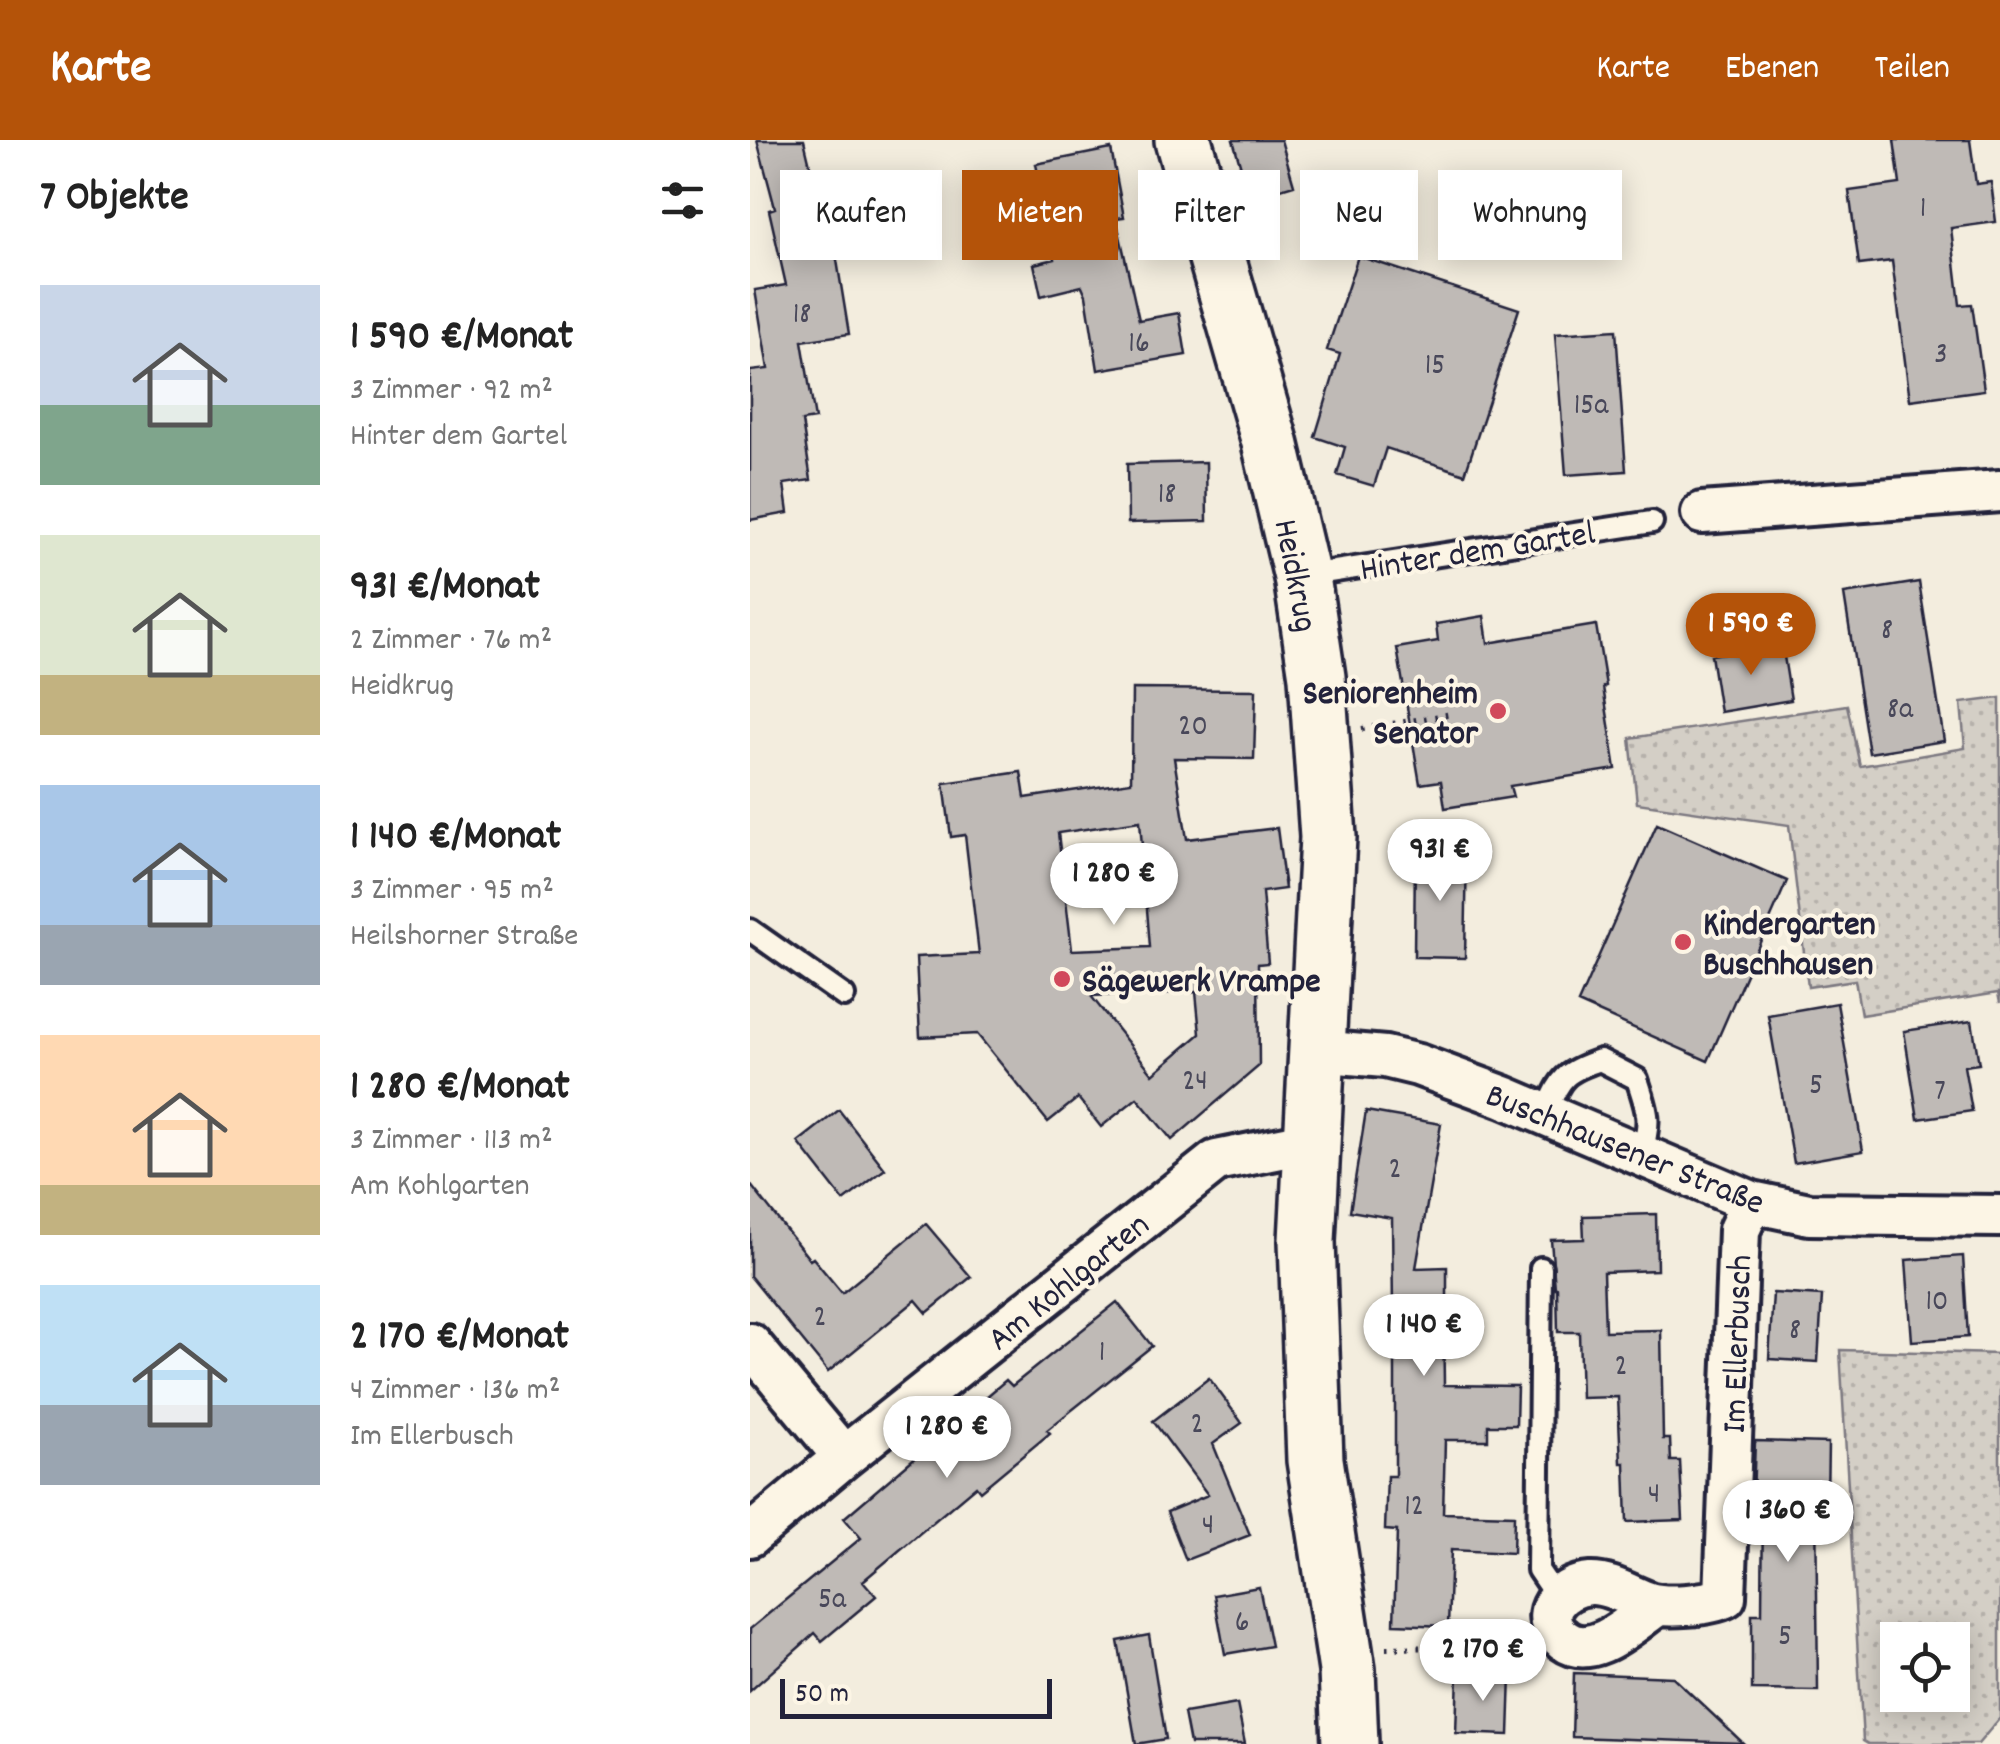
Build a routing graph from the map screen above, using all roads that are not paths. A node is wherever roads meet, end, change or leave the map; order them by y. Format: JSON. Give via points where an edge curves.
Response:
{"nodes":[{"id":1,"x":1182,"y":140,"type":"edge"},
{"id":2,"x":2000,"y":491,"type":"edge"},
{"id":3,"x":1702,"y":513,"type":"dead end"},
{"id":4,"x":1652,"y":522,"type":"dead end"},
{"id":5,"x":1302,"y":577,"type":"junction"},
{"id":6,"x":750,"y":930,"type":"edge"},
{"id":7,"x":844,"y":996,"type":"dead end"},
{"id":8,"x":1316,"y":1067,"type":"junction"},
{"id":9,"x":1545,"y":1114,"type":"junction"},
{"id":10,"x":1312,"y":1142,"type":"junction"},
{"id":11,"x":1641,"y":1154,"type":"junction"},
{"id":12,"x":1752,"y":1202,"type":"junction"},
{"id":13,"x":2000,"y":1216,"type":"edge"},
{"id":14,"x":1540,"y":1268,"type":"dead end"},
{"id":15,"x":750,"y":1344,"type":"edge"},
{"id":16,"x":844,"y":1457,"type":"junction"},
{"id":17,"x":750,"y":1536,"type":"edge"},
{"id":18,"x":1654,"y":1605,"type":"junction"},
{"id":19,"x":1557,"y":1615,"type":"junction"},
{"id":20,"x":1350,"y":1744,"type":"edge"}],
"edges":[{"from":1,"to":5,"type":"main road","name":"Heidkrug"},
{"from":2,"to":3,"type":"street"},
{"from":4,"to":5,"type":"lane","name":"Hinter dem Gartel"},
{"from":5,"to":8,"type":"main road","name":"Heidkrug","via":[[1317,676],[1328,837]]},
{"from":6,"to":7,"type":"lane"},
{"from":8,"to":9,"type":"street","name":"Buschhausener Straße","via":[[1385,1057]]},
{"from":8,"to":10,"type":"main road","name":"Heidkrug"},
{"from":9,"to":11,"type":"street","name":"Buschhausener Straße"},
{"from":9,"to":11,"type":"lane","via":[[1560,1081],[1600,1060],[1637,1079],[1649,1113]]},
{"from":10,"to":16,"type":"street","name":"Am Kohlgarten","via":[[1216,1161]]},
{"from":10,"to":20,"type":"main road","name":"Heidkrug","via":[[1307,1241],[1315,1460],[1345,1651]]},
{"from":11,"to":12,"type":"street","name":"Buschhausener Straße"},
{"from":12,"to":13,"type":"street","name":"Buschhausener Straße","via":[[1808,1214]]},
{"from":12,"to":18,"type":"street","name":"Im Ellerbusch","via":[[1740,1230],[1725,1597]]},
{"from":14,"to":19,"type":"lane","via":[[1538,1570]]},
{"from":15,"to":16,"type":"street"},
{"from":16,"to":17,"type":"street","name":"Am Kohlgarten"},
{"from":18,"to":19,"type":"street","name":"Im Ellerbusch","via":[[1597,1584],[1563,1592]]},
{"from":18,"to":19,"type":"street","via":[[1592,1646],[1572,1644]]}]}
